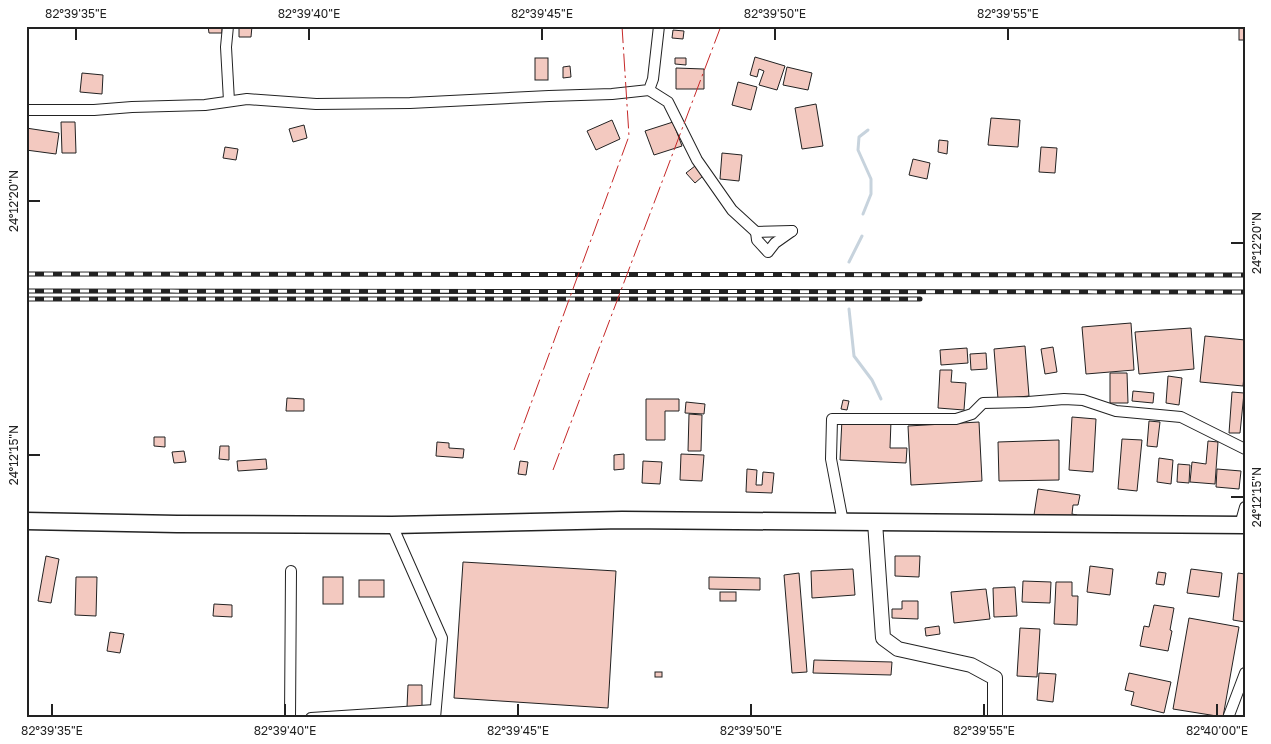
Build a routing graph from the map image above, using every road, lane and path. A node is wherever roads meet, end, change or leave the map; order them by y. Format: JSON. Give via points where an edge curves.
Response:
{"nodes":[{"id":1,"x":228,"y":26,"type":"edge"},
{"id":2,"x":659,"y":26,"type":"edge"},
{"id":3,"x":649,"y":90,"type":"junction"},
{"id":4,"x":229,"y":101,"type":"junction"},
{"id":5,"x":26,"y":110,"type":"edge"},
{"id":6,"x":756,"y":232,"type":"dead end"},
{"id":7,"x":1245,"y":449,"type":"edge"},
{"id":8,"x":1245,"y":507,"type":"edge"},
{"id":9,"x":26,"y":521,"type":"edge"},
{"id":10,"x":844,"y":522,"type":"junction"},
{"id":11,"x":875,"y":522,"type":"junction"},
{"id":12,"x":392,"y":525,"type":"junction"},
{"id":13,"x":1242,"y":525,"type":"edge"},
{"id":14,"x":291,"y":570,"type":"dead end"},
{"id":15,"x":1245,"y":673,"type":"edge"},
{"id":16,"x":435,"y":714,"type":"edge"},
{"id":17,"x":406,"y":715,"type":"edge"},
{"id":18,"x":290,"y":718,"type":"edge"},
{"id":19,"x":311,"y":718,"type":"edge"},
{"id":20,"x":995,"y":718,"type":"edge"},
{"id":21,"x":1228,"y":718,"type":"edge"}],
"edges":[{"from":1,"to":4,"type":"street"},
{"from":2,"to":3,"type":"street"},
{"from":3,"to":4,"type":"street","via":[[410,103]]},
{"from":3,"to":6,"type":"street","via":[[668,102],[697,160],[732,210]]},
{"from":4,"to":5,"type":"street","via":[[94,110]]},
{"from":7,"to":10,"type":"street","via":[[1181,417],[1116,411],[1083,400],[1064,398],[984,403],[972,414],[956,419],[832,419],[831,459]]},
{"from":8,"to":13,"type":"street"},
{"from":9,"to":12,"type":"main road"},
{"from":10,"to":11,"type":"main road"},
{"from":10,"to":12,"type":"main road","via":[[622,520]]},
{"from":11,"to":13,"type":"main road"},
{"from":11,"to":20,"type":"street","via":[[882,638],[898,649],[971,665],[995,678]]},
{"from":12,"to":16,"type":"street","via":[[442,638]]},
{"from":14,"to":18,"type":"street"},
{"from":15,"to":21,"type":"street"},
{"from":16,"to":17,"type":"street"},
{"from":17,"to":19,"type":"street"}]}
